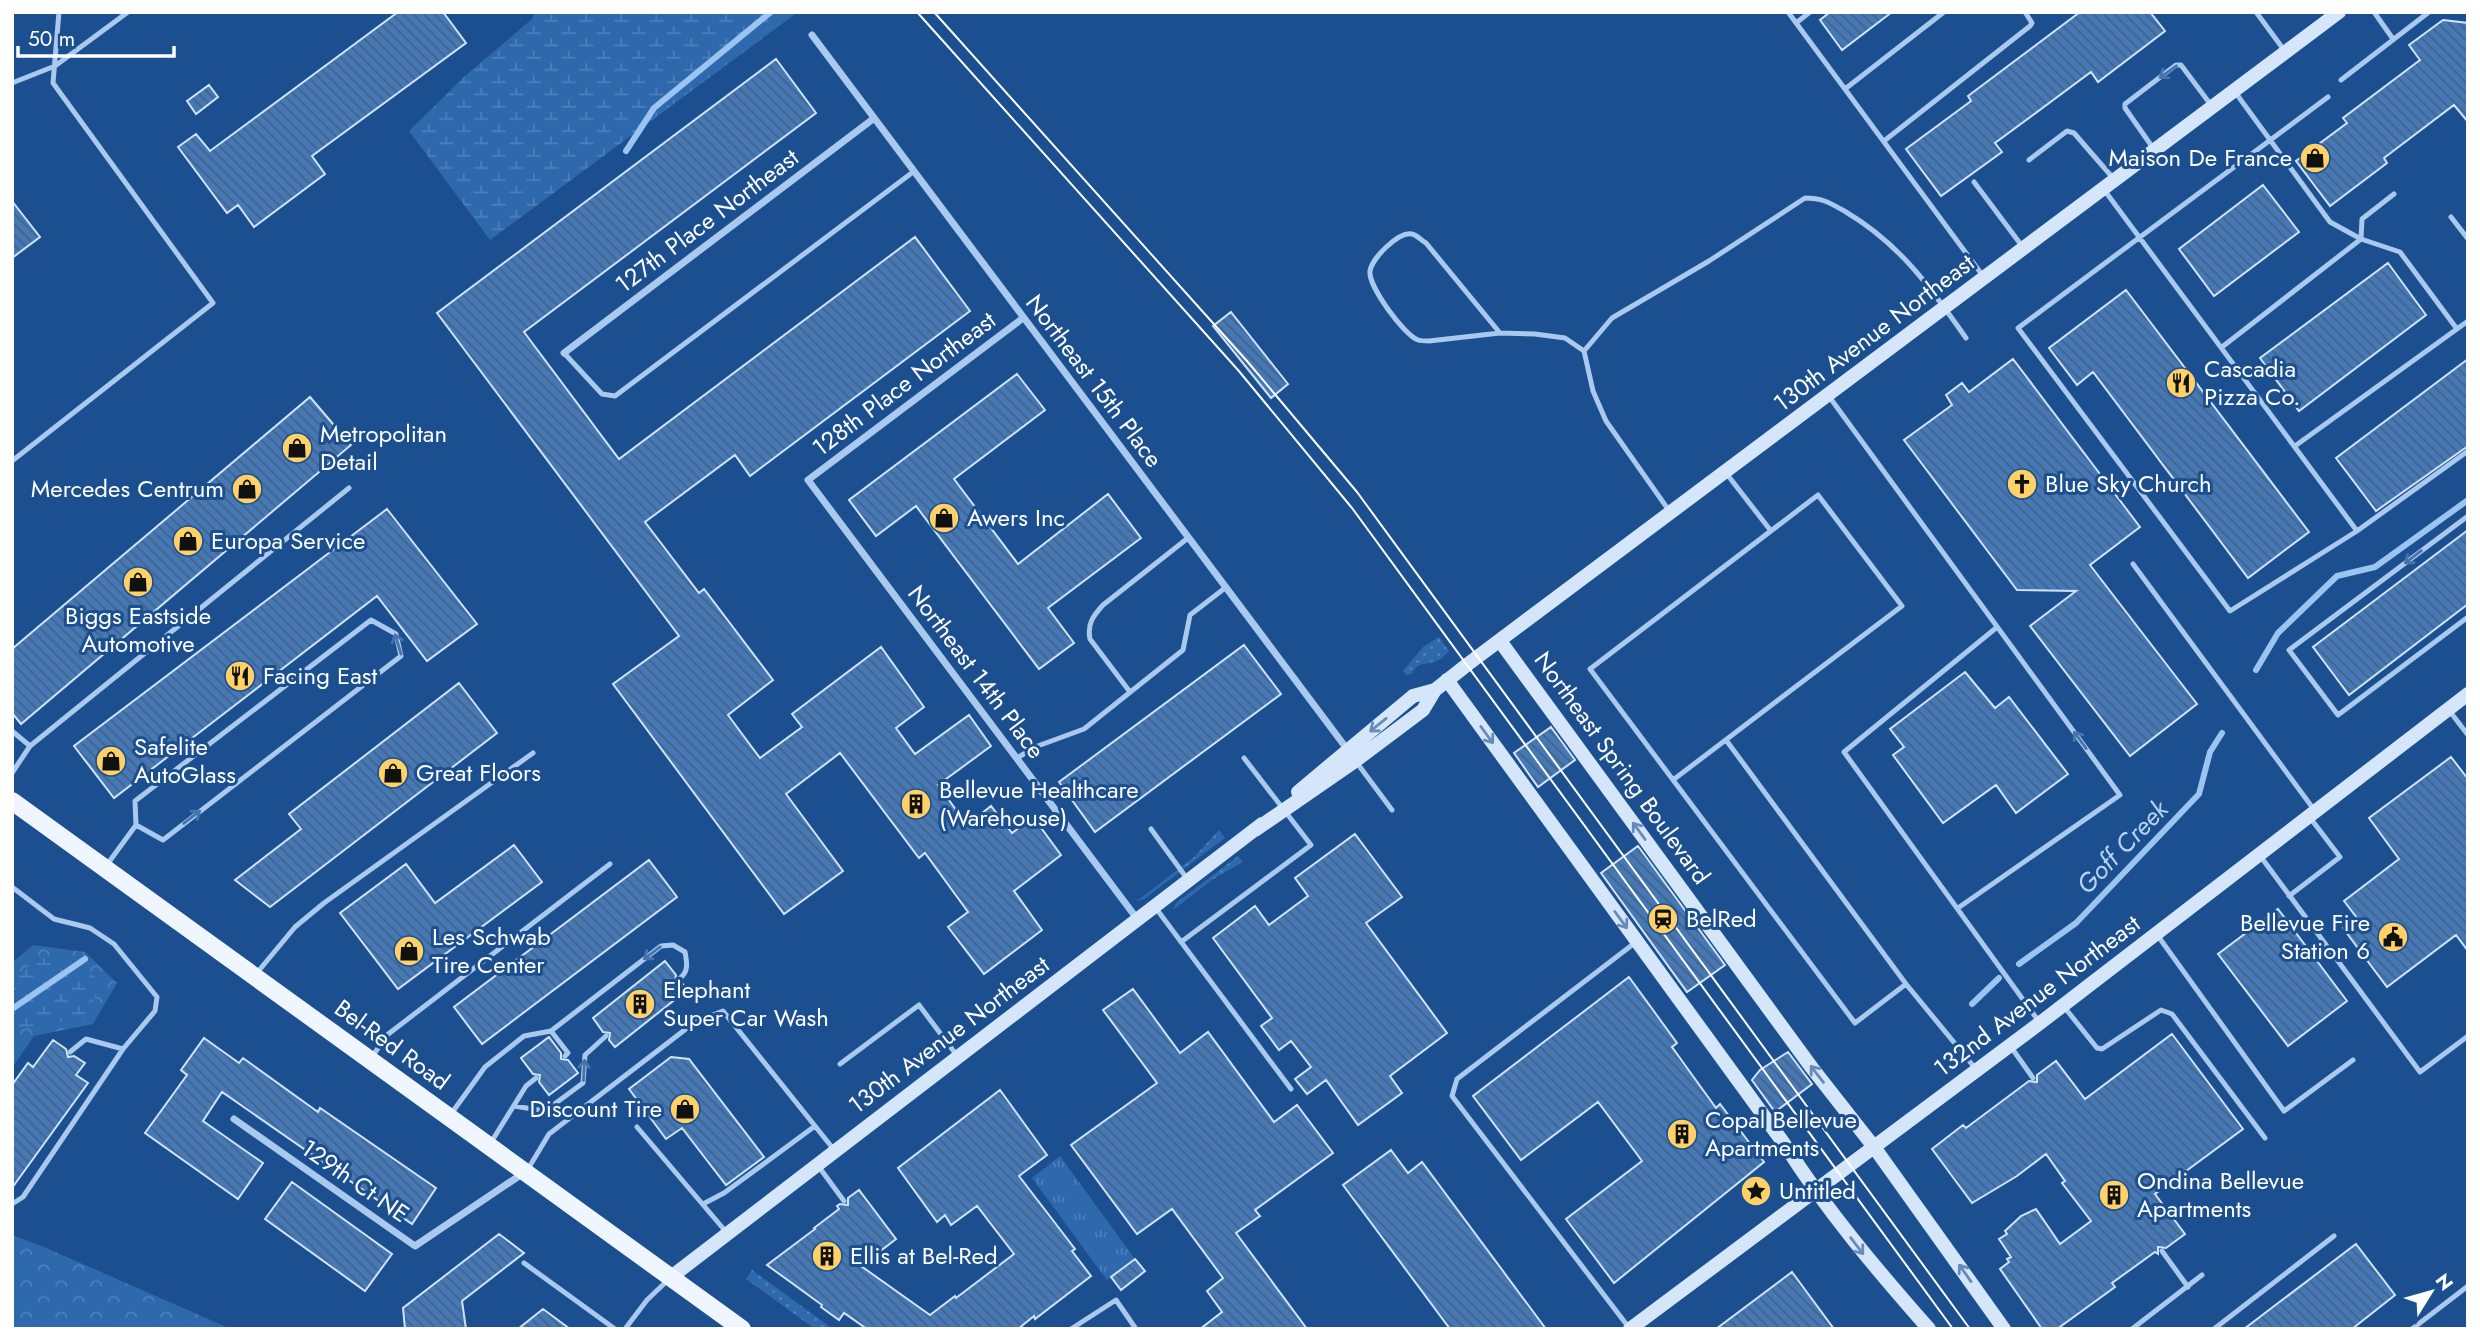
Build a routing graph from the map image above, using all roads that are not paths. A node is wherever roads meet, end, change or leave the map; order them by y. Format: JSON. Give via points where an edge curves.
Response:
{"nodes":[{"id":1,"x":59,"y":12,"type":"edge"},
{"id":2,"x":128,"y":12,"type":"edge"},
{"id":3,"x":1788,"y":12,"type":"edge"},
{"id":4,"x":1811,"y":12,"type":"edge"},
{"id":5,"x":1944,"y":12,"type":"edge"},
{"id":6,"x":2025,"y":12,"type":"edge"},
{"id":7,"x":2256,"y":12,"type":"edge"},
{"id":8,"x":2339,"y":12,"type":"edge"},
{"id":9,"x":2374,"y":12,"type":"edge"},
{"id":10,"x":2429,"y":12,"type":"edge"},
{"id":11,"x":1796,"y":23,"type":"junction"},
{"id":12,"x":812,"y":34,"type":"dead end"},
{"id":13,"x":2393,"y":39,"type":"junction"},
{"id":14,"x":2286,"y":53,"type":"junction"},
{"id":15,"x":55,"y":66,"type":"junction"},
{"id":16,"x":2341,"y":80,"type":"dead end"},
{"id":17,"x":12,"y":83,"type":"edge"},
{"id":18,"x":1845,"y":89,"type":"junction"},
{"id":19,"x":2235,"y":92,"type":"junction"},
{"id":20,"x":2328,"y":97,"type":"dead end"},
{"id":21,"x":2213,"y":107,"type":"junction"},
{"id":22,"x":873,"y":119,"type":"junction"},
{"id":23,"x":2269,"y":139,"type":"junction"},
{"id":24,"x":1884,"y":141,"type":"junction"},
{"id":25,"x":2154,"y":151,"type":"junction"},
{"id":26,"x":2029,"y":160,"type":"dead end"},
{"id":27,"x":914,"y":172,"type":"junction"},
{"id":28,"x":1974,"y":182,"type":"dead end"},
{"id":29,"x":2109,"y":184,"type":"junction"},
{"id":30,"x":2394,"y":194,"type":"dead end"},
{"id":31,"x":2451,"y":217,"type":"dead end"},
{"id":32,"x":2139,"y":237,"type":"junction"},
{"id":33,"x":2361,"y":239,"type":"junction"},
{"id":34,"x":2468,"y":239,"type":"edge"},
{"id":35,"x":2024,"y":249,"type":"junction"},
{"id":36,"x":1985,"y":279,"type":"junction"},
{"id":37,"x":1945,"y":308,"type":"junction"},
{"id":38,"x":1023,"y":318,"type":"junction"},
{"id":39,"x":2468,"y":321,"type":"edge"},
{"id":40,"x":2456,"y":329,"type":"junction"},
{"id":41,"x":1500,"y":333,"type":"junction"},
{"id":42,"x":1966,"y":338,"type":"dead end"},
{"id":43,"x":2222,"y":347,"type":"junction"},
{"id":44,"x":1584,"y":351,"type":"junction"},
{"id":45,"x":564,"y":354,"type":"joint"},
{"id":46,"x":1828,"y":395,"type":"junction"},
{"id":47,"x":2295,"y":446,"type":"junction"},
{"id":48,"x":2468,"y":451,"type":"edge"},
{"id":49,"x":12,"y":461,"type":"edge"},
{"id":50,"x":1725,"y":472,"type":"junction"},
{"id":51,"x":808,"y":480,"type":"joint"},
{"id":52,"x":349,"y":488,"type":"dead end"},
{"id":53,"x":1670,"y":512,"type":"junction"},
{"id":54,"x":2468,"y":516,"type":"edge"},
{"id":55,"x":1771,"y":531,"type":"junction"},
{"id":56,"x":2357,"y":531,"type":"junction"},
{"id":57,"x":1188,"y":538,"type":"junction"},
{"id":58,"x":2133,"y":564,"type":"dead end"},
{"id":59,"x":1225,"y":588,"type":"junction"},
{"id":60,"x":2468,"y":617,"type":"edge"},
{"id":61,"x":1996,"y":628,"type":"junction"},
{"id":62,"x":1500,"y":640,"type":"junction"},
{"id":63,"x":1447,"y":680,"type":"junction"},
{"id":64,"x":1130,"y":692,"type":"junction"},
{"id":65,"x":2468,"y":694,"type":"edge"},
{"id":66,"x":2448,"y":709,"type":"junction"},
{"id":67,"x":12,"y":731,"type":"edge"},
{"id":68,"x":2468,"y":736,"type":"edge"},
{"id":69,"x":1726,"y":740,"type":"junction"},
{"id":70,"x":30,"y":746,"type":"junction"},
{"id":71,"x":533,"y":752,"type":"dead end"},
{"id":72,"x":1351,"y":755,"type":"junction"},
{"id":73,"x":1017,"y":758,"type":"junction"},
{"id":74,"x":1244,"y":758,"type":"dead end"},
{"id":75,"x":12,"y":773,"type":"edge"},
{"id":76,"x":1673,"y":780,"type":"junction"},
{"id":77,"x":12,"y":801,"type":"edge"},
{"id":78,"x":1282,"y":809,"type":"junction"},
{"id":79,"x":1392,"y":810,"type":"dead end"},
{"id":80,"x":2312,"y":814,"type":"junction"},
{"id":81,"x":136,"y":825,"type":"junction"},
{"id":82,"x":1151,"y":829,"type":"dead end"},
{"id":83,"x":2259,"y":855,"type":"junction"},
{"id":84,"x":610,"y":864,"type":"dead end"},
{"id":85,"x":105,"y":867,"type":"junction"},
{"id":86,"x":1189,"y":881,"type":"junction"},
{"id":87,"x":12,"y":887,"type":"edge"},
{"id":88,"x":2289,"y":896,"type":"junction"},
{"id":89,"x":1155,"y":907,"type":"junction"},
{"id":90,"x":1958,"y":908,"type":"junction"},
{"id":91,"x":1138,"y":920,"type":"junction"},
{"id":92,"x":2156,"y":934,"type":"junction"},
{"id":93,"x":1181,"y":942,"type":"junction"},
{"id":94,"x":1637,"y":942,"type":"junction"},
{"id":95,"x":254,"y":976,"type":"junction"},
{"id":96,"x":679,"y":979,"type":"dead end"},
{"id":97,"x":1906,"y":984,"type":"junction"},
{"id":98,"x":2063,"y":1005,"type":"junction"},
{"id":99,"x":2040,"y":1023,"type":"junction"},
{"id":100,"x":551,"y":1031,"type":"junction"},
{"id":101,"x":606,"y":1036,"type":"dead end"},
{"id":102,"x":2468,"y":1036,"type":"edge"},
{"id":103,"x":2010,"y":1045,"type":"junction"},
{"id":104,"x":123,"y":1049,"type":"junction"},
{"id":105,"x":69,"y":1052,"type":"dead end"},
{"id":106,"x":565,"y":1056,"type":"dead end"},
{"id":107,"x":958,"y":1057,"type":"junction"},
{"id":108,"x":370,"y":1059,"type":"junction"},
{"id":109,"x":2353,"y":1060,"type":"dead end"},
{"id":110,"x":840,"y":1064,"type":"dead end"},
{"id":111,"x":1977,"y":1070,"type":"junction"},
{"id":112,"x":536,"y":1078,"type":"dead end"},
{"id":113,"x":2034,"y":1078,"type":"dead end"},
{"id":114,"x":1291,"y":1089,"type":"dead end"},
{"id":115,"x":514,"y":1106,"type":"junction"},
{"id":116,"x":449,"y":1116,"type":"junction"},
{"id":117,"x":234,"y":1119,"type":"dead end"},
{"id":118,"x":815,"y":1126,"type":"junction"},
{"id":119,"x":637,"y":1127,"type":"dead end"},
{"id":120,"x":2264,"y":1138,"type":"dead end"},
{"id":121,"x":489,"y":1145,"type":"junction"},
{"id":122,"x":1874,"y":1147,"type":"junction"},
{"id":123,"x":835,"y":1151,"type":"junction"},
{"id":124,"x":817,"y":1165,"type":"junction"},
{"id":125,"x":526,"y":1172,"type":"junction"},
{"id":126,"x":1815,"y":1192,"type":"junction"},
{"id":127,"x":844,"y":1201,"type":"dead end"},
{"id":128,"x":12,"y":1204,"type":"edge"},
{"id":129,"x":703,"y":1204,"type":"junction"},
{"id":130,"x":727,"y":1233,"type":"junction"},
{"id":131,"x":2334,"y":1236,"type":"dead end"},
{"id":132,"x":2162,"y":1251,"type":"dead end"},
{"id":133,"x":524,"y":1263,"type":"dead end"},
{"id":134,"x":2202,"y":1275,"type":"dead end"},
{"id":135,"x":671,"y":1277,"type":"junction"},
{"id":136,"x":2468,"y":1286,"type":"edge"},
{"id":137,"x":2188,"y":1287,"type":"junction"},
{"id":138,"x":606,"y":1323,"type":"junction"},
{"id":139,"x":1637,"y":1327,"type":"edge"},
{"id":140,"x":599,"y":1329,"type":"edge"},
{"id":141,"x":615,"y":1329,"type":"edge"},
{"id":142,"x":625,"y":1329,"type":"edge"},
{"id":143,"x":743,"y":1329,"type":"edge"},
{"id":144,"x":1071,"y":1329,"type":"edge"},
{"id":145,"x":1136,"y":1329,"type":"edge"},
{"id":146,"x":1929,"y":1329,"type":"edge"},
{"id":147,"x":2004,"y":1329,"type":"edge"},
{"id":148,"x":2133,"y":1329,"type":"edge"},
{"id":149,"x":2214,"y":1329,"type":"edge"},
{"id":150,"x":2412,"y":1329,"type":"edge"}],
"edges":[{"from":1,"to":15,"type":"lane"},
{"from":2,"to":15,"type":"lane"},
{"from":3,"to":11,"type":"lane"},
{"from":4,"to":11,"type":"lane"},
{"from":5,"to":18,"type":"lane"},
{"from":6,"to":24,"type":"lane","via":[[2030,26]]},
{"from":7,"to":14,"type":"lane"},
{"from":8,"to":14,"type":"street","name":"130th Avenue Northeast"},
{"from":9,"to":13,"type":"lane"},
{"from":10,"to":13,"type":"lane"},
{"from":11,"to":18,"type":"lane"},
{"from":12,"to":22,"type":"street","name":"Northeast 15th Place"},
{"from":13,"to":16,"type":"lane"},
{"from":14,"to":19,"type":"street","name":"130th Avenue Northeast"},
{"from":15,"to":17,"type":"lane"},
{"from":15,"to":49,"type":"lane","via":[[54,83],[213,303]]},
{"from":18,"to":24,"type":"lane"},
{"from":19,"to":21,"type":"street","name":"130th Avenue Northeast"},
{"from":19,"to":23,"type":"lane"},
{"from":20,"to":23,"type":"lane"},
{"from":21,"to":25,"type":"street","name":"130th Avenue Northeast"},
{"from":21,"to":25,"type":"lane","one_way":true,"via":[[2181,65],[2176,65],[2124,108]]},
{"from":22,"to":27,"type":"street","name":"Northeast 15th Place"},
{"from":22,"to":45,"type":"street","name":"127th Place Northeast"},
{"from":23,"to":32,"type":"lane"},
{"from":23,"to":33,"type":"lane","via":[[2330,222]]},
{"from":24,"to":36,"type":"lane"},
{"from":25,"to":29,"type":"street","name":"130th Avenue Northeast"},
{"from":26,"to":29,"type":"lane","via":[[2067,131],[2074,133]]},
{"from":27,"to":38,"type":"street","name":"Northeast 15th Place"},
{"from":27,"to":45,"type":"lane","via":[[615,396],[602,394]]},
{"from":28,"to":35,"type":"lane"},
{"from":29,"to":32,"type":"lane"},
{"from":29,"to":35,"type":"street","name":"130th Avenue Northeast"},
{"from":30,"to":33,"type":"lane","via":[[2362,219]]},
{"from":31,"to":34,"type":"lane"},
{"from":32,"to":43,"type":"lane"},
{"from":32,"to":56,"type":"lane","via":[[2018,328],[2231,611]]},
{"from":33,"to":40,"type":"lane","via":[[2400,252]]},
{"from":33,"to":43,"type":"lane"},
{"from":35,"to":36,"type":"street","name":"130th Avenue Northeast"},
{"from":36,"to":37,"type":"street","name":"130th Avenue Northeast"},
{"from":37,"to":42,"type":"lane"},
{"from":37,"to":44,"type":"lane","via":[[1904,256],[1862,222],[1821,198],[1805,198],[1612,317]]},
{"from":37,"to":46,"type":"street","name":"130th Avenue Northeast"},
{"from":38,"to":51,"type":"street","name":"128th Place Northeast"},
{"from":38,"to":57,"type":"street","name":"Northeast 15th Place"},
{"from":39,"to":40,"type":"lane"},
{"from":40,"to":47,"type":"lane"},
{"from":41,"to":41,"type":"lane","via":[[1417,340],[1372,287],[1370,271],[1380,252],[1404,234],[1413,234],[1426,243]]},
{"from":41,"to":44,"type":"lane","via":[[1565,338]]},
{"from":43,"to":47,"type":"lane"},
{"from":44,"to":53,"type":"lane","via":[[1606,421]]},
{"from":46,"to":50,"type":"street","name":"130th Avenue Northeast"},
{"from":46,"to":61,"type":"lane"},
{"from":47,"to":56,"type":"lane"},
{"from":48,"to":56,"type":"lane"},
{"from":50,"to":53,"type":"street","name":"130th Avenue Northeast"},
{"from":50,"to":55,"type":"lane"},
{"from":51,"to":73,"type":"street","name":"Northeast 14th Place"},
{"from":52,"to":70,"type":"lane"},
{"from":53,"to":62,"type":"street","name":"130th Avenue Northeast"},
{"from":54,"to":60,"type":"lane","one_way":true,"via":[[2289,650],[2338,715]]},
{"from":55,"to":69,"type":"lane","via":[[1818,495],[1902,607]]},
{"from":55,"to":76,"type":"lane","via":[[1590,669]]},
{"from":57,"to":59,"type":"street","name":"Northeast 15th Place"},
{"from":57,"to":64,"type":"lane","via":[[1103,605],[1088,629],[1090,639]]},
{"from":58,"to":80,"type":"lane"},
{"from":59,"to":64,"type":"lane","via":[[1190,615],[1183,650]]},
{"from":59,"to":72,"type":"street","name":"Northeast 15th Place"},
{"from":61,"to":90,"type":"lane","via":[[1844,752]]},
{"from":90,"to":61,"type":"lane","one_way":true,"via":[[2120,795]]},
{"from":62,"to":63,"type":"street","name":"130th Avenue Northeast"},
{"from":122,"to":62,"type":"street","name":"Northeast Spring Boulevard","one_way":true},
{"from":63,"to":72,"type":"street","name":"130th Avenue Northeast","via":[[1423,710]]},
{"from":63,"to":94,"type":"street","one_way":true},
{"from":64,"to":73,"type":"lane","via":[[1084,729]]},
{"from":65,"to":66,"type":"street","name":"132nd Avenue Northeast"},
{"from":66,"to":68,"type":"lane"},
{"from":66,"to":80,"type":"street","name":"132nd Avenue Northeast"},
{"from":67,"to":70,"type":"lane"},
{"from":69,"to":76,"type":"lane"},
{"from":69,"to":97,"type":"lane"},
{"from":70,"to":75,"type":"lane"},
{"from":71,"to":95,"type":"lane","via":[[324,903],[295,927]]},
{"from":72,"to":78,"type":"street","name":"130th Avenue Northeast"},
{"from":72,"to":79,"type":"lane"},
{"from":73,"to":91,"type":"street","name":"Northeast 14th Place"},
{"from":74,"to":78,"type":"lane"},
{"from":76,"to":97,"type":"lane","via":[[1856,1023]]},
{"from":77,"to":85,"type":"main road","name":"Bel-Red Road"},
{"from":78,"to":86,"type":"street","name":"130th Avenue Northeast"},
{"from":78,"to":93,"type":"lane","via":[[1311,845]]},
{"from":80,"to":83,"type":"street","name":"132nd Avenue Northeast"},
{"from":80,"to":88,"type":"lane","via":[[2340,857]]},
{"from":81,"to":81,"type":"lane","one_way":true,"via":[[163,840],[401,656],[396,634],[371,620],[135,801]]},
{"from":81,"to":85,"type":"lane"},
{"from":82,"to":86,"type":"lane"},
{"from":83,"to":88,"type":"lane"},
{"from":83,"to":92,"type":"street","name":"132nd Avenue Northeast"},
{"from":84,"to":108,"type":"lane","via":[[387,1035]]},
{"from":85,"to":95,"type":"main road","name":"Bel-Red Road"},
{"from":86,"to":89,"type":"street","name":"130th Avenue Northeast"},
{"from":87,"to":104,"type":"lane","via":[[54,919],[90,928],[114,944],[157,997],[155,1011]]},
{"from":88,"to":102,"type":"lane","via":[[2420,1072]]},
{"from":89,"to":91,"type":"street","name":"130th Avenue Northeast"},
{"from":89,"to":93,"type":"lane"},
{"from":90,"to":99,"type":"lane"},
{"from":91,"to":107,"type":"street","name":"130th Avenue Northeast"},
{"from":92,"to":98,"type":"street","name":"132nd Avenue Northeast"},
{"from":92,"to":109,"type":"lane","via":[[2284,1111]]},
{"from":93,"to":114,"type":"lane"},
{"from":94,"to":126,"type":"street"},
{"from":94,"to":139,"type":"lane","via":[[1457,1079],[1452,1096]]},
{"from":95,"to":108,"type":"main road","name":"Bel-Red Road"},
{"from":96,"to":100,"type":"lane","one_way":true,"via":[[688,965],[685,952],[673,945],[661,946]]},
{"from":97,"to":111,"type":"lane"},
{"from":98,"to":99,"type":"street","name":"132nd Avenue Northeast"},
{"from":98,"to":120,"type":"lane","via":[[2102,1049],[2161,1010],[2172,1014]]},
{"from":99,"to":103,"type":"street","name":"132nd Avenue Northeast"},
{"from":100,"to":106,"type":"lane","via":[[568,1053]]},
{"from":100,"to":116,"type":"lane","via":[[524,1036],[485,1067]]},
{"from":115,"to":101,"type":"lane","one_way":true,"via":[[545,1111],[583,1083],[585,1055]]},
{"from":103,"to":111,"type":"street","name":"132nd Avenue Northeast"},
{"from":103,"to":113,"type":"lane"},
{"from":104,"to":105,"type":"lane","via":[[86,1039]]},
{"from":104,"to":128,"type":"lane","via":[[23,1197]]},
{"from":107,"to":110,"type":"lane","via":[[919,1005]]},
{"from":107,"to":123,"type":"street","name":"130th Avenue Northeast"},
{"from":108,"to":116,"type":"main road","name":"Bel-Red Road"},
{"from":111,"to":122,"type":"street","name":"132nd Avenue Northeast"},
{"from":112,"to":115,"type":"lane"},
{"from":115,"to":121,"type":"lane"},
{"from":116,"to":121,"type":"main road","name":"Bel-Red Road"},
{"from":117,"to":125,"type":"street","name":"129th Ct NE","via":[[415,1246]]},
{"from":118,"to":123,"type":"lane"},
{"from":118,"to":125,"type":"lane","via":[[723,1011],[695,1022],[549,1134]]},
{"from":118,"to":129,"type":"lane"},
{"from":119,"to":129,"type":"lane"},
{"from":121,"to":125,"type":"main road","name":"Bel-Red Road"},
{"from":122,"to":126,"type":"street","name":"132nd Avenue Northeast"},
{"from":147,"to":122,"type":"street","name":"Northeast Spring Boulevard","one_way":true},
{"from":123,"to":124,"type":"street","name":"130th Avenue Northeast"},
{"from":124,"to":127,"type":"lane"},
{"from":124,"to":130,"type":"street","name":"130th Avenue Northeast"},
{"from":125,"to":135,"type":"main road","name":"Bel-Red Road"},
{"from":126,"to":139,"type":"street","name":"132nd Avenue Northeast"},
{"from":126,"to":146,"type":"street","one_way":true},
{"from":129,"to":130,"type":"lane"},
{"from":130,"to":135,"type":"street","name":"130th Avenue Northeast"},
{"from":131,"to":149,"type":"lane"},
{"from":132,"to":137,"type":"lane"},
{"from":133,"to":138,"type":"lane"},
{"from":134,"to":137,"type":"lane"},
{"from":135,"to":142,"type":"lane"},
{"from":135,"to":143,"type":"main road","name":"Bel-Red Road"},
{"from":136,"to":150,"type":"lane"},
{"from":137,"to":148,"type":"lane"},
{"from":138,"to":140,"type":"lane"},
{"from":138,"to":141,"type":"lane"},
{"from":144,"to":145,"type":"lane","via":[[1116,1300]]}]}
